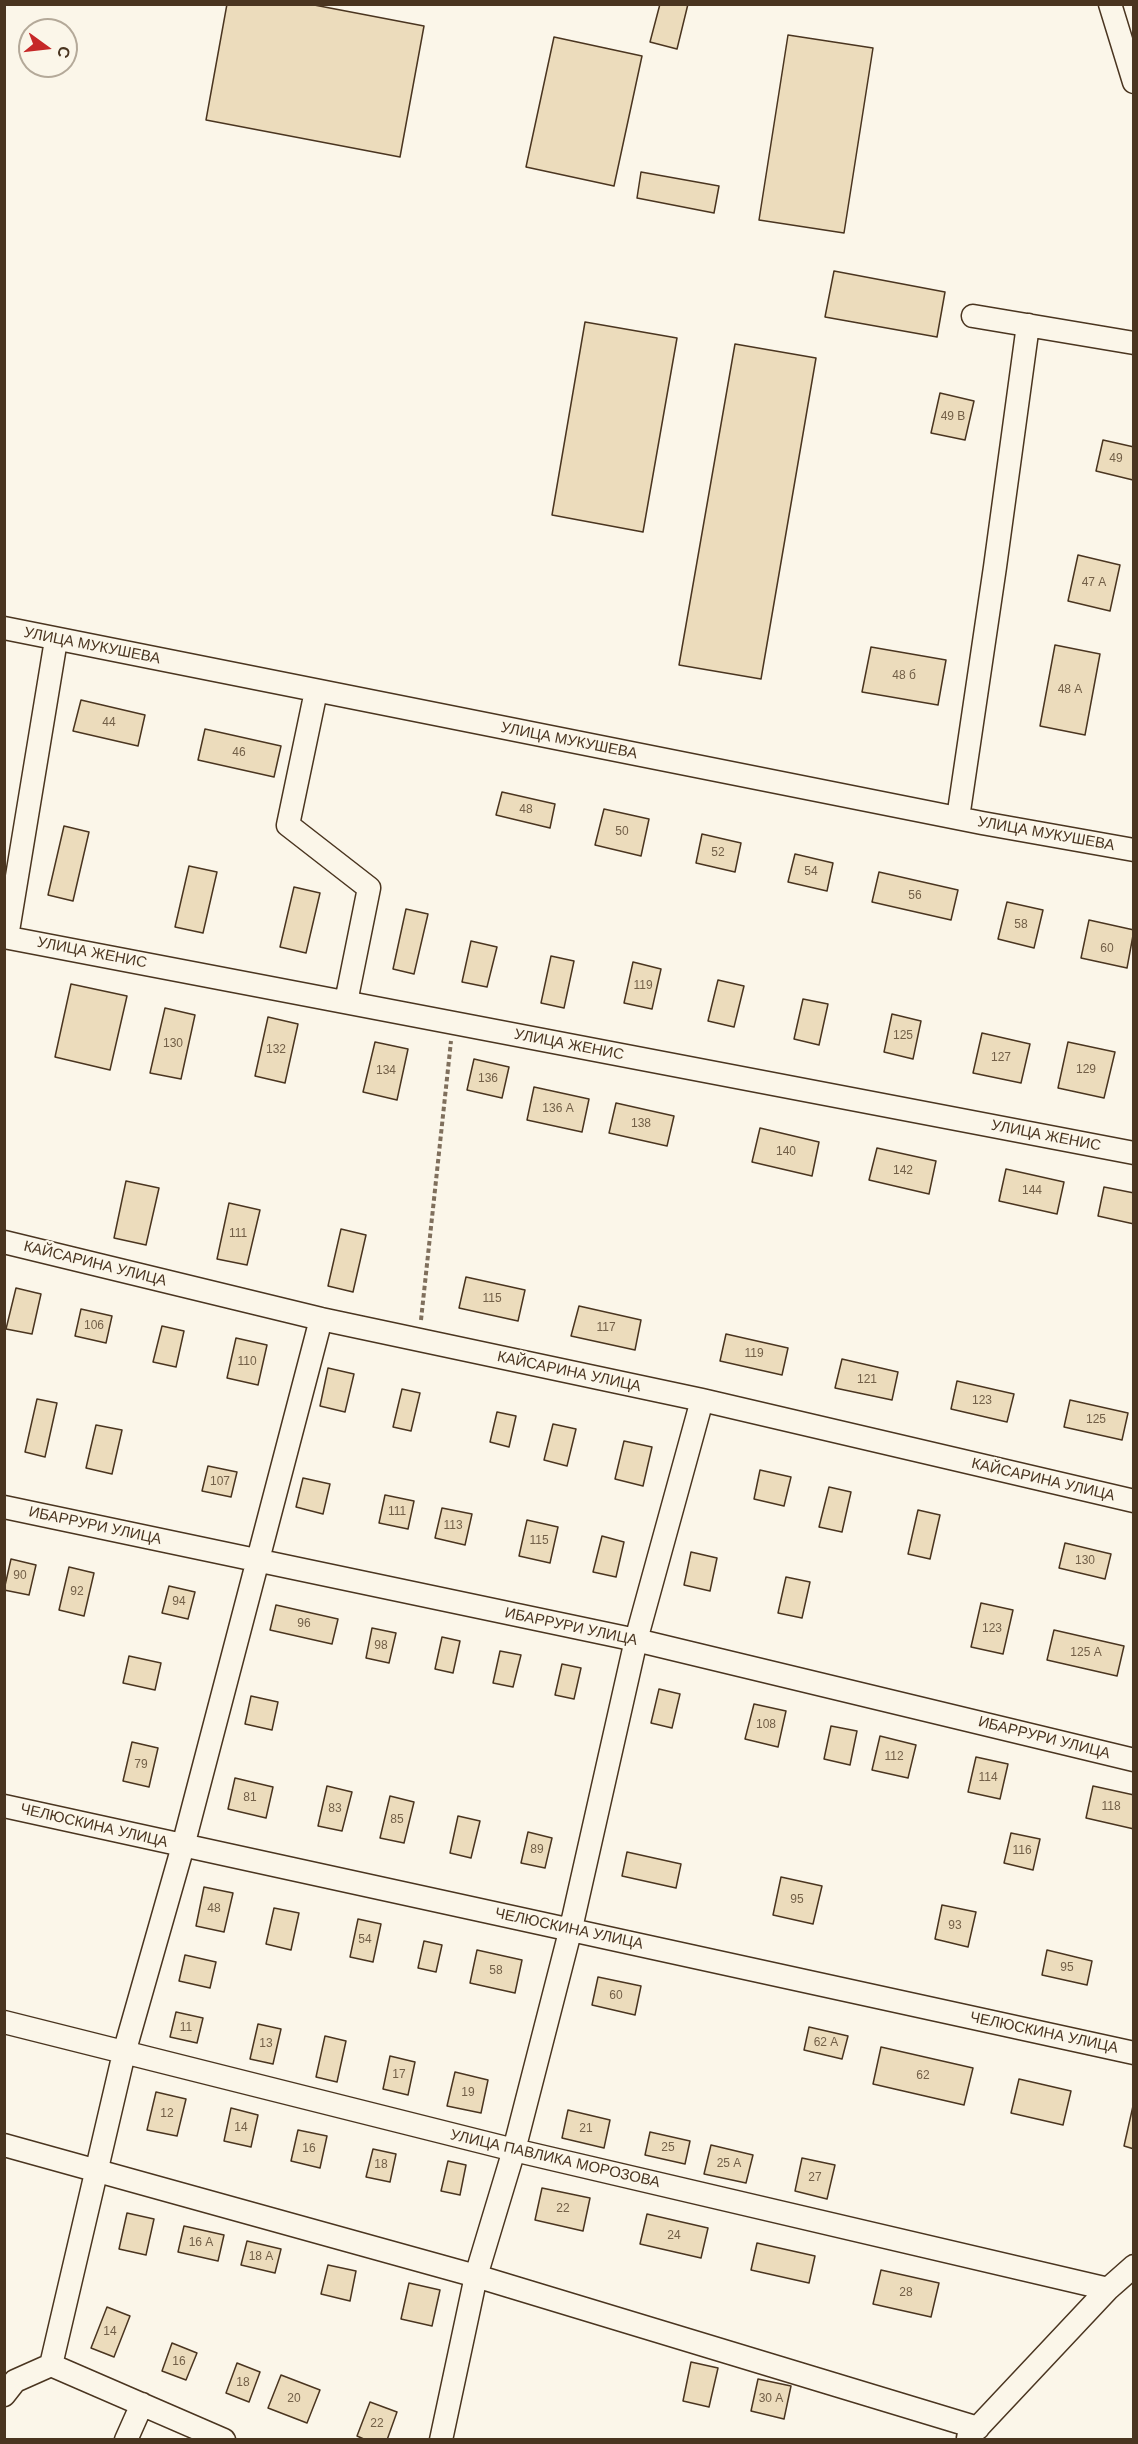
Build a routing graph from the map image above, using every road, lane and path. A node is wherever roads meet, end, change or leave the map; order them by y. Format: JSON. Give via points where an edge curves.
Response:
{"nodes":[{"id":1,"x":1110,"y":4,"type":"edge"},
{"id":2,"x":1134,"y":82,"type":"edge"},
{"id":3,"x":973,"y":316,"type":"dead end"},
{"id":4,"x":1028,"y":325,"type":"junction"},
{"id":5,"x":1134,"y":343,"type":"edge"},
{"id":6,"x":4,"y":628,"type":"edge"},
{"id":7,"x":56,"y":640,"type":"junction"},
{"id":8,"x":316,"y":691,"type":"junction"},
{"id":9,"x":958,"y":818,"type":"junction"},
{"id":10,"x":1134,"y":850,"type":"edge"},
{"id":11,"x":5,"y":937,"type":"edge"},
{"id":12,"x":346,"y":1002,"type":"junction"},
{"id":13,"x":453,"y":1023,"type":"junction"},
{"id":14,"x":1134,"y":1153,"type":"edge"},
{"id":15,"x":4,"y":1242,"type":"edge"},
{"id":16,"x":321,"y":1319,"type":"junction"},
{"id":17,"x":418,"y":1340,"type":"junction"},
{"id":18,"x":702,"y":1400,"type":"junction"},
{"id":19,"x":1134,"y":1502,"type":"edge"},
{"id":20,"x":4,"y":1507,"type":"edge"},
{"id":21,"x":259,"y":1561,"type":"junction"},
{"id":22,"x":636,"y":1641,"type":"junction"},
{"id":23,"x":1134,"y":1760,"type":"edge"},
{"id":24,"x":4,"y":1806,"type":"edge"},
{"id":25,"x":183,"y":1846,"type":"junction"},
{"id":26,"x":571,"y":1928,"type":"junction"},
{"id":27,"x":4,"y":2022,"type":"edge"},
{"id":28,"x":124,"y":2053,"type":"junction"},
{"id":29,"x":1134,"y":2053,"type":"edge"},
{"id":30,"x":4,"y":2145,"type":"edge"},
{"id":31,"x":514,"y":2150,"type":"junction"},
{"id":32,"x":97,"y":2169,"type":"junction"},
{"id":33,"x":1134,"y":2266,"type":"edge"},
{"id":34,"x":476,"y":2276,"type":"junction"},
{"id":35,"x":1108,"y":2289,"type":"junction"},
{"id":36,"x":51,"y":2365,"type":"junction"},
{"id":37,"x":4,"y":2395,"type":"edge"},
{"id":38,"x":142,"y":2404,"type":"junction"},
{"id":39,"x":972,"y":2434,"type":"edge"},
{"id":40,"x":126,"y":2439,"type":"edge"},
{"id":41,"x":224,"y":2439,"type":"edge"},
{"id":42,"x":441,"y":2439,"type":"edge"}],
"edges":[{"from":1,"to":2,"type":"street"},
{"from":3,"to":4,"type":"street"},
{"from":4,"to":5,"type":"street"},
{"from":4,"to":9,"type":"street"},
{"from":6,"to":7,"type":"street","name":"УЛИЦА МУКУШЕВА"},
{"from":7,"to":8,"type":"street","name":"УЛИЦА МУКУШЕВА"},
{"from":7,"to":11,"type":"street"},
{"from":8,"to":9,"type":"street","name":"УЛИЦА МУКУШЕВА"},
{"from":8,"to":12,"type":"street","via":[[288,825],[369,888]]},
{"from":9,"to":10,"type":"street","name":"УЛИЦА МУКУШЕВА"},
{"from":11,"to":12,"type":"street","name":"УЛИЦА ЖЕНИС"},
{"from":12,"to":13,"type":"street","name":"УЛИЦА ЖЕНИС"},
{"from":13,"to":14,"type":"street","name":"УЛИЦА ЖЕНИС"},
{"from":13,"to":17,"type":"path"},
{"from":15,"to":16,"type":"street","name":"КАЙСАРИНА УЛИЦА"},
{"from":16,"to":17,"type":"street","name":"КАЙСАРИНА УЛИЦА"},
{"from":16,"to":21,"type":"street"},
{"from":17,"to":18,"type":"street","name":"КАЙСАРИНА УЛИЦА"},
{"from":18,"to":19,"type":"street","name":"КАЙСАРИНА УЛИЦА"},
{"from":18,"to":22,"type":"street"},
{"from":20,"to":21,"type":"street","name":"ИБАРРУРИ УЛИЦА"},
{"from":21,"to":22,"type":"street","name":"ИБАРРУРИ УЛИЦА"},
{"from":21,"to":25,"type":"street"},
{"from":22,"to":23,"type":"street","name":"ИБАРРУРИ УЛИЦА"},
{"from":22,"to":26,"type":"street"},
{"from":24,"to":25,"type":"street","name":"ЧЕЛЮСКИНА УЛИЦА"},
{"from":25,"to":26,"type":"street","name":"ЧЕЛЮСКИНА УЛИЦА"},
{"from":25,"to":28,"type":"street"},
{"from":26,"to":29,"type":"street","name":"ЧЕЛЮСКИНА УЛИЦА"},
{"from":26,"to":31,"type":"street"},
{"from":27,"to":28,"type":"street","name":"УЛИЦА ПАВЛИКА МОРОЗОВА"},
{"from":28,"to":31,"type":"street","name":"УЛИЦА ПАВЛИКА МОРОЗОВА"},
{"from":28,"to":32,"type":"street"},
{"from":30,"to":32,"type":"street"},
{"from":31,"to":34,"type":"street"},
{"from":31,"to":35,"type":"street","name":"УЛИЦА ПАВЛИКА МОРОЗОВА"},
{"from":32,"to":34,"type":"street"},
{"from":32,"to":36,"type":"street"},
{"from":33,"to":35,"type":"street"},
{"from":34,"to":39,"type":"street"},
{"from":34,"to":42,"type":"street"},
{"from":35,"to":39,"type":"street"},
{"from":36,"to":37,"type":"street","via":[[15,2381]]},
{"from":36,"to":38,"type":"street"},
{"from":38,"to":40,"type":"street"},
{"from":38,"to":41,"type":"street"}]}
